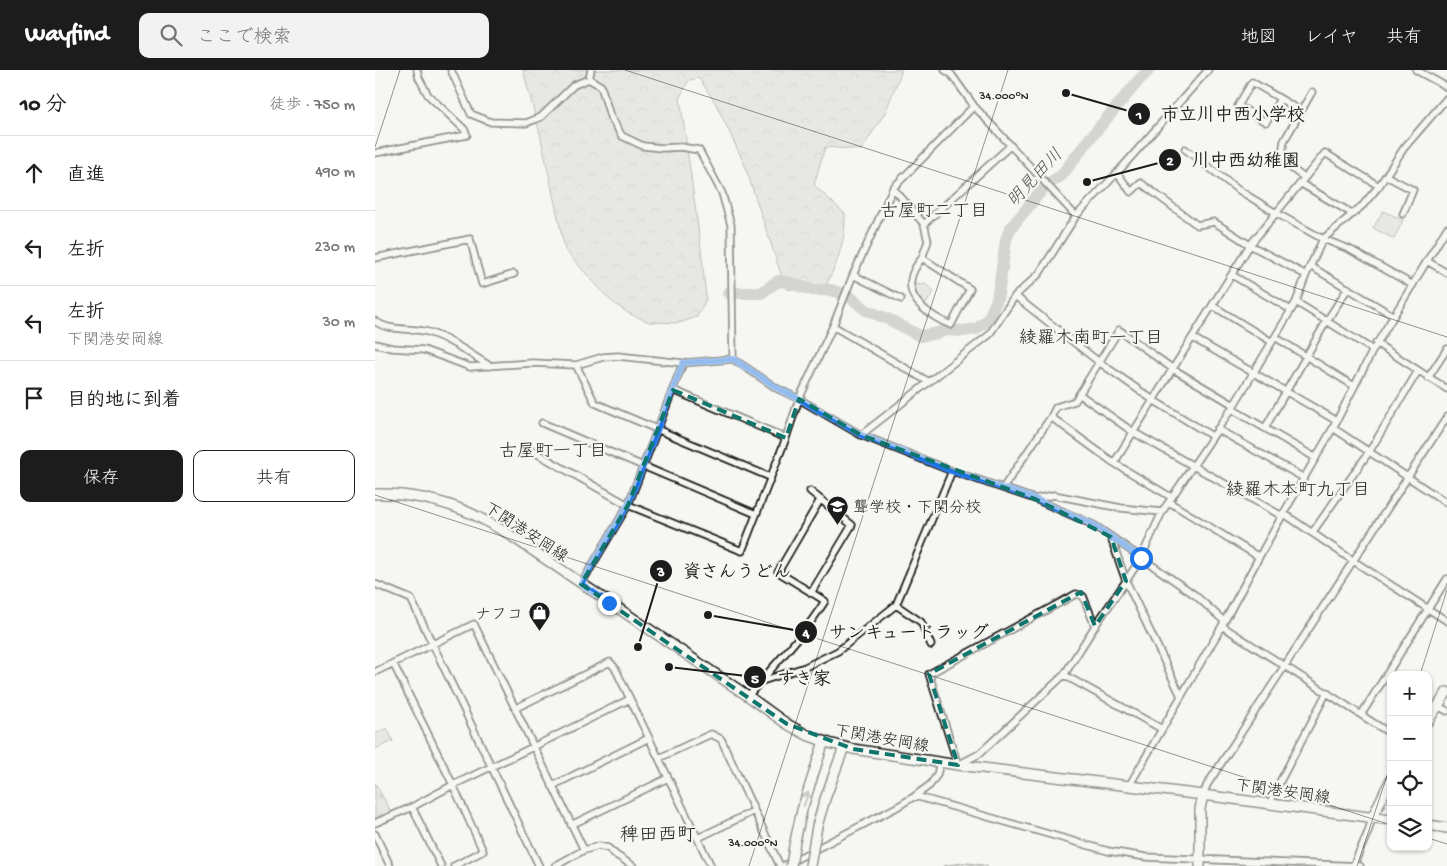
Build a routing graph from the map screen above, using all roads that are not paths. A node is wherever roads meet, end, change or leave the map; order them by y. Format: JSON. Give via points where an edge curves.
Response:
{"nodes":[{"id":1,"x":417,"y":70,"type":"edge"},
{"id":2,"x":451,"y":70,"type":"edge"},
{"id":3,"x":591,"y":70,"type":"edge"},
{"id":4,"x":1208,"y":70,"type":"edge"},
{"id":5,"x":1416,"y":70,"type":"edge"},
{"id":6,"x":949,"y":71,"type":"edge"},
{"id":7,"x":589,"y":79,"type":"junction"},
{"id":8,"x":1447,"y":87,"type":"edge"},
{"id":9,"x":1312,"y":92,"type":"dead end"},
{"id":10,"x":1447,"y":98,"type":"edge"},
{"id":11,"x":1280,"y":99,"type":"junction"},
{"id":12,"x":974,"y":106,"type":"junction"},
{"id":13,"x":1301,"y":111,"type":"junction"},
{"id":14,"x":1010,"y":146,"type":"junction"},
{"id":15,"x":1185,"y":149,"type":"dead end"},
{"id":16,"x":375,"y":153,"type":"edge"},
{"id":17,"x":1117,"y":173,"type":"junction"},
{"id":18,"x":1386,"y":176,"type":"junction"},
{"id":19,"x":1302,"y":181,"type":"junction"},
{"id":20,"x":1379,"y":186,"type":"junction"},
{"id":21,"x":893,"y":188,"type":"junction"},
{"id":22,"x":1276,"y":213,"type":"junction"},
{"id":23,"x":1353,"y":214,"type":"junction"},
{"id":24,"x":1403,"y":214,"type":"dead end"},
{"id":25,"x":1076,"y":216,"type":"junction"},
{"id":26,"x":923,"y":224,"type":"junction"},
{"id":27,"x":1447,"y":228,"type":"edge"},
{"id":28,"x":1323,"y":239,"type":"junction"},
{"id":29,"x":1250,"y":245,"type":"junction"},
{"id":30,"x":375,"y":258,"type":"edge"},
{"id":31,"x":922,"y":258,"type":"junction"},
{"id":32,"x":1427,"y":261,"type":"junction"},
{"id":33,"x":1310,"y":266,"type":"junction"},
{"id":34,"x":514,"y":274,"type":"dead end"},
{"id":35,"x":1447,"y":274,"type":"edge"},
{"id":36,"x":853,"y":275,"type":"junction"},
{"id":37,"x":1232,"y":275,"type":"junction"},
{"id":38,"x":1306,"y":275,"type":"junction"},
{"id":39,"x":1413,"y":285,"type":"junction"},
{"id":40,"x":1348,"y":288,"type":"junction"},
{"id":41,"x":1015,"y":296,"type":"junction"},
{"id":42,"x":901,"y":299,"type":"dead end"},
{"id":43,"x":1296,"y":302,"type":"junction"},
{"id":44,"x":1213,"y":306,"type":"junction"},
{"id":45,"x":1291,"y":310,"type":"junction"},
{"id":46,"x":1394,"y":316,"type":"junction"},
{"id":47,"x":375,"y":321,"type":"edge"},
{"id":48,"x":1326,"y":322,"type":"junction"},
{"id":49,"x":833,"y":326,"type":"junction"},
{"id":50,"x":1193,"y":338,"type":"junction"},
{"id":51,"x":1273,"y":340,"type":"junction"},
{"id":52,"x":375,"y":344,"type":"edge"},
{"id":53,"x":1376,"y":344,"type":"junction"},
{"id":54,"x":1447,"y":349,"type":"edge"},
{"id":55,"x":1373,"y":350,"type":"junction"},
{"id":56,"x":1306,"y":356,"type":"junction"},
{"id":57,"x":733,"y":359,"type":"junction"},
{"id":58,"x":1099,"y":362,"type":"junction"},
{"id":59,"x":683,"y":363,"type":"junction"},
{"id":60,"x":490,"y":366,"type":"junction"},
{"id":61,"x":576,"y":366,"type":"junction"},
{"id":62,"x":1173,"y":369,"type":"junction"},
{"id":63,"x":1418,"y":371,"type":"junction"},
{"id":64,"x":1253,"y":374,"type":"junction"},
{"id":65,"x":1428,"y":378,"type":"junction"},
{"id":66,"x":929,"y":382,"type":"junction"},
{"id":67,"x":1354,"y":386,"type":"junction"},
{"id":68,"x":1447,"y":389,"type":"edge"},
{"id":69,"x":673,"y":390,"type":"junction"},
{"id":70,"x":1286,"y":392,"type":"junction"},
{"id":71,"x":1079,"y":394,"type":"junction"},
{"id":72,"x":799,"y":399,"type":"junction"},
{"id":73,"x":1153,"y":400,"type":"junction"},
{"id":74,"x":1233,"y":407,"type":"junction"},
{"id":75,"x":1051,"y":417,"type":"junction"},
{"id":76,"x":1447,"y":417,"type":"edge"},
{"id":77,"x":1337,"y":421,"type":"junction"},
{"id":78,"x":542,"y":424,"type":"dead end"},
{"id":79,"x":1265,"y":428,"type":"junction"},
{"id":80,"x":1333,"y":428,"type":"junction"},
{"id":81,"x":658,"y":429,"type":"junction"},
{"id":82,"x":1217,"y":429,"type":"junction"},
{"id":83,"x":1133,"y":432,"type":"junction"},
{"id":84,"x":861,"y":435,"type":"junction"},
{"id":85,"x":1212,"y":436,"type":"junction"},
{"id":86,"x":786,"y":438,"type":"junction"},
{"id":87,"x":529,"y":449,"type":"dead end"},
{"id":88,"x":1369,"y":452,"type":"junction"},
{"id":89,"x":1316,"y":458,"type":"junction"},
{"id":90,"x":1113,"y":462,"type":"junction"},
{"id":91,"x":1193,"y":464,"type":"junction"},
{"id":92,"x":642,"y":466,"type":"junction"},
{"id":93,"x":951,"y":471,"type":"junction"},
{"id":94,"x":770,"y":477,"type":"junction"},
{"id":95,"x":1304,"y":478,"type":"junction"},
{"id":96,"x":1408,"y":478,"type":"junction"},
{"id":97,"x":1003,"y":488,"type":"junction"},
{"id":98,"x":810,"y":491,"type":"dead end"},
{"id":99,"x":375,"y":494,"type":"edge"},
{"id":100,"x":1035,"y":499,"type":"junction"},
{"id":101,"x":1170,"y":499,"type":"junction"},
{"id":102,"x":820,"y":500,"type":"junction"},
{"id":103,"x":1446,"y":501,"type":"edge"},
{"id":104,"x":628,"y":505,"type":"junction"},
{"id":105,"x":1162,"y":512,"type":"junction"},
{"id":106,"x":756,"y":514,"type":"junction"},
{"id":107,"x":1283,"y":515,"type":"junction"},
{"id":108,"x":1312,"y":532,"type":"junction"},
{"id":109,"x":1111,"y":537,"type":"junction"},
{"id":110,"x":1259,"y":556,"type":"junction"},
{"id":111,"x":1141,"y":558,"type":"junction"},
{"id":112,"x":1352,"y":560,"type":"junction"},
{"id":113,"x":1447,"y":579,"type":"edge"},
{"id":114,"x":1127,"y":581,"type":"junction"},
{"id":115,"x":375,"y":584,"type":"edge"},
{"id":116,"x":581,"y":584,"type":"junction"},
{"id":117,"x":811,"y":593,"type":"junction"},
{"id":118,"x":896,"y":605,"type":"junction"},
{"id":119,"x":1428,"y":609,"type":"junction"},
{"id":120,"x":1447,"y":621,"type":"edge"},
{"id":121,"x":1223,"y":624,"type":"junction"},
{"id":122,"x":1095,"y":626,"type":"junction"},
{"id":123,"x":433,"y":644,"type":"junction"},
{"id":124,"x":931,"y":645,"type":"dead end"},
{"id":125,"x":393,"y":664,"type":"junction"},
{"id":126,"x":1285,"y":666,"type":"junction"},
{"id":127,"x":375,"y":672,"type":"edge"},
{"id":128,"x":1064,"y":675,"type":"junction"},
{"id":129,"x":759,"y":682,"type":"junction"},
{"id":130,"x":1327,"y":692,"type":"junction"},
{"id":131,"x":1447,"y":692,"type":"edge"},
{"id":132,"x":748,"y":696,"type":"junction"},
{"id":133,"x":1181,"y":696,"type":"junction"},
{"id":134,"x":630,"y":699,"type":"junction"},
{"id":135,"x":1438,"y":706,"type":"junction"},
{"id":136,"x":516,"y":708,"type":"junction"},
{"id":137,"x":1447,"y":711,"type":"edge"},
{"id":138,"x":1361,"y":715,"type":"junction"},
{"id":139,"x":1431,"y":716,"type":"edge"},
{"id":140,"x":1162,"y":729,"type":"junction"},
{"id":141,"x":1387,"y":731,"type":"edge"},
{"id":142,"x":649,"y":738,"type":"junction"},
{"id":143,"x":825,"y":742,"type":"junction"},
{"id":144,"x":844,"y":747,"type":"junction"},
{"id":145,"x":533,"y":748,"type":"junction"},
{"id":146,"x":659,"y":758,"type":"junction"},
{"id":147,"x":940,"y":762,"type":"junction"},
{"id":148,"x":958,"y":765,"type":"junction"},
{"id":149,"x":491,"y":768,"type":"junction"},
{"id":150,"x":668,"y":778,"type":"junction"},
{"id":151,"x":453,"y":785,"type":"junction"},
{"id":152,"x":552,"y":786,"type":"junction"},
{"id":153,"x":1129,"y":786,"type":"junction"},
{"id":154,"x":1387,"y":787,"type":"edge"},
{"id":155,"x":1203,"y":795,"type":"junction"},
{"id":156,"x":915,"y":796,"type":"junction"},
{"id":157,"x":1270,"y":804,"type":"junction"},
{"id":158,"x":412,"y":807,"type":"junction"},
{"id":159,"x":755,"y":811,"type":"junction"},
{"id":160,"x":1372,"y":818,"type":"junction"},
{"id":161,"x":1387,"y":820,"type":"edge"},
{"id":162,"x":375,"y":824,"type":"edge"},
{"id":163,"x":571,"y":825,"type":"junction"},
{"id":164,"x":1432,"y":826,"type":"edge"},
{"id":165,"x":1447,"y":828,"type":"edge"},
{"id":166,"x":375,"y":834,"type":"edge"},
{"id":167,"x":698,"y":838,"type":"junction"},
{"id":168,"x":584,"y":850,"type":"junction"},
{"id":169,"x":1200,"y":862,"type":"edge"},
{"id":170,"x":391,"y":866,"type":"edge"},
{"id":171,"x":441,"y":866,"type":"edge"},
{"id":172,"x":454,"y":866,"type":"edge"},
{"id":173,"x":539,"y":866,"type":"edge"},
{"id":174,"x":555,"y":866,"type":"edge"},
{"id":175,"x":633,"y":866,"type":"edge"},
{"id":176,"x":711,"y":866,"type":"edge"},
{"id":177,"x":781,"y":866,"type":"edge"},
{"id":178,"x":791,"y":866,"type":"edge"},
{"id":179,"x":811,"y":866,"type":"edge"},
{"id":180,"x":1353,"y":866,"type":"edge"},
{"id":181,"x":1360,"y":866,"type":"edge"}],
"edges":[{"from":1,"to":16,"type":"street","via":[[428,96],[467,135]]},
{"from":2,"to":7,"type":"street","via":[[471,114],[491,122],[526,122],[541,117],[574,86]]},
{"from":3,"to":7,"type":"street"},
{"from":4,"to":17,"type":"street"},
{"from":5,"to":8,"type":"street"},
{"from":6,"to":12,"type":"street"},
{"from":7,"to":57,"type":"street","via":[[601,86],[610,116],[622,136],[643,146],[699,150],[722,193],[731,225]]},
{"from":9,"to":13,"type":"street"},
{"from":10,"to":18,"type":"street","via":[[1404,148]]},
{"from":11,"to":11,"type":"street","via":[[1252,82],[1238,106],[1266,122]]},
{"from":11,"to":13,"type":"street"},
{"from":12,"to":14,"type":"street"},
{"from":12,"to":21,"type":"street"},
{"from":13,"to":19,"type":"street","via":[[1284,141],[1281,160]]},
{"from":14,"to":25,"type":"street"},
{"from":14,"to":26,"type":"street"},
{"from":15,"to":22,"type":"street","via":[[1237,189]]},
{"from":17,"to":25,"type":"street"},
{"from":17,"to":29,"type":"street","via":[[1131,192],[1141,183],[1197,225],[1214,222]]},
{"from":18,"to":20,"type":"street"},
{"from":18,"to":24,"type":"street","via":[[1413,190]]},
{"from":19,"to":20,"type":"street","via":[[1325,153]]},
{"from":19,"to":22,"type":"street"},
{"from":19,"to":23,"type":"street"},
{"from":20,"to":23,"type":"street"},
{"from":21,"to":26,"type":"street"},
{"from":21,"to":36,"type":"street"},
{"from":22,"to":28,"type":"street"},
{"from":22,"to":29,"type":"street"},
{"from":23,"to":28,"type":"street"},
{"from":25,"to":41,"type":"street","via":[[1039,274]]},
{"from":26,"to":31,"type":"street","via":[[928,241]]},
{"from":27,"to":32,"type":"street"},
{"from":28,"to":33,"type":"street"},
{"from":28,"to":39,"type":"street","via":[[1349,249]]},
{"from":29,"to":37,"type":"street"},
{"from":29,"to":38,"type":"street"},
{"from":30,"to":34,"type":"street","via":[[470,239],[482,284]]},
{"from":31,"to":31,"type":"street","via":[[970,289],[951,325],[924,308],[911,290],[910,280]]},
{"from":32,"to":35,"type":"street"},
{"from":32,"to":39,"type":"street"},
{"from":33,"to":38,"type":"street"},
{"from":33,"to":40,"type":"street"},
{"from":36,"to":42,"type":"street"},
{"from":36,"to":49,"type":"street"},
{"from":37,"to":44,"type":"street"},
{"from":37,"to":45,"type":"street"},
{"from":38,"to":43,"type":"street"},
{"from":39,"to":46,"type":"street"},
{"from":40,"to":46,"type":"street"},
{"from":40,"to":48,"type":"street"},
{"from":41,"to":58,"type":"street"},
{"from":41,"to":66,"type":"street","via":[[989,335]]},
{"from":43,"to":45,"type":"street"},
{"from":43,"to":48,"type":"street"},
{"from":44,"to":50,"type":"street"},
{"from":44,"to":51,"type":"street"},
{"from":45,"to":51,"type":"street"},
{"from":46,"to":53,"type":"street"},
{"from":47,"to":60,"type":"street","via":[[442,338]]},
{"from":48,"to":55,"type":"street"},
{"from":48,"to":56,"type":"street"},
{"from":49,"to":66,"type":"street"},
{"from":49,"to":72,"type":"street"},
{"from":50,"to":62,"type":"street"},
{"from":50,"to":64,"type":"street"},
{"from":51,"to":56,"type":"street"},
{"from":51,"to":64,"type":"street"},
{"from":52,"to":60,"type":"street","via":[[424,350],[470,367]]},
{"from":53,"to":55,"type":"street"},
{"from":53,"to":63,"type":"street"},
{"from":54,"to":65,"type":"street"},
{"from":55,"to":67,"type":"street"},
{"from":56,"to":67,"type":"street"},
{"from":56,"to":70,"type":"street"},
{"from":57,"to":59,"type":"street"},
{"from":57,"to":72,"type":"street"},
{"from":58,"to":62,"type":"street","via":[[1119,330]]},
{"from":58,"to":71,"type":"street"},
{"from":58,"to":73,"type":"street"},
{"from":59,"to":61,"type":"street","via":[[618,356],[603,357]]},
{"from":59,"to":69,"type":"street"},
{"from":60,"to":61,"type":"street","via":[[532,363]]},
{"from":61,"to":81,"type":"street","via":[[595,403]]},
{"from":62,"to":73,"type":"street"},
{"from":62,"to":74,"type":"street"},
{"from":63,"to":65,"type":"street"},
{"from":63,"to":88,"type":"street"},
{"from":64,"to":70,"type":"street"},
{"from":64,"to":74,"type":"street"},
{"from":65,"to":68,"type":"street"},
{"from":66,"to":84,"type":"street"},
{"from":67,"to":77,"type":"street"},
{"from":69,"to":81,"type":"street"},
{"from":69,"to":86,"type":"street"},
{"from":70,"to":77,"type":"street"},
{"from":70,"to":79,"type":"street"},
{"from":71,"to":75,"type":"street","via":[[1075,401],[1056,407]]},
{"from":71,"to":83,"type":"street"},
{"from":72,"to":84,"type":"street"},
{"from":72,"to":86,"type":"street"},
{"from":73,"to":83,"type":"street"},
{"from":73,"to":85,"type":"street"},
{"from":74,"to":79,"type":"street"},
{"from":74,"to":82,"type":"street"},
{"from":75,"to":90,"type":"street"},
{"from":75,"to":97,"type":"street"},
{"from":76,"to":96,"type":"street"},
{"from":77,"to":80,"type":"street"},
{"from":78,"to":92,"type":"street"},
{"from":79,"to":89,"type":"street"},
{"from":80,"to":88,"type":"street"},
{"from":80,"to":89,"type":"street"},
{"from":81,"to":92,"type":"street"},
{"from":81,"to":94,"type":"street"},
{"from":82,"to":85,"type":"street"},
{"from":82,"to":95,"type":"street"},
{"from":83,"to":90,"type":"street"},
{"from":83,"to":91,"type":"street"},
{"from":84,"to":93,"type":"street"},
{"from":85,"to":91,"type":"street"},
{"from":86,"to":94,"type":"street"},
{"from":87,"to":104,"type":"street"},
{"from":88,"to":96,"type":"street"},
{"from":88,"to":108,"type":"street"},
{"from":89,"to":95,"type":"street"},
{"from":90,"to":101,"type":"street"},
{"from":91,"to":101,"type":"street"},
{"from":91,"to":107,"type":"street"},
{"from":92,"to":104,"type":"street"},
{"from":92,"to":106,"type":"street"},
{"from":93,"to":97,"type":"street"},
{"from":93,"to":118,"type":"street"},
{"from":94,"to":106,"type":"street"},
{"from":95,"to":107,"type":"street"},
{"from":96,"to":103,"type":"street"},
{"from":96,"to":112,"type":"street"},
{"from":97,"to":100,"type":"street"},
{"from":98,"to":102,"type":"street"},
{"from":99,"to":116,"type":"main road","name":"下関港安岡線","via":[[407,496],[469,512],[504,531]]},
{"from":100,"to":105,"type":"street","via":[[1054,495]]},
{"from":100,"to":109,"type":"street","via":[[1094,525]]},
{"from":101,"to":105,"type":"street"},
{"from":101,"to":110,"type":"street"},
{"from":102,"to":117,"type":"street","via":[[852,525]]},
{"from":102,"to":117,"type":"street","via":[[778,572]]},
{"from":104,"to":106,"type":"street","via":[[742,551]]},
{"from":104,"to":116,"type":"street"},
{"from":105,"to":111,"type":"street"},
{"from":107,"to":108,"type":"street"},
{"from":107,"to":110,"type":"street"},
{"from":108,"to":112,"type":"street"},
{"from":109,"to":111,"type":"street"},
{"from":109,"to":114,"type":"street"},
{"from":110,"to":121,"type":"street"},
{"from":111,"to":114,"type":"street"},
{"from":111,"to":121,"type":"street","via":[[1195,595]]},
{"from":112,"to":119,"type":"street"},
{"from":112,"to":126,"type":"street"},
{"from":113,"to":119,"type":"street"},
{"from":114,"to":122,"type":"street"},
{"from":114,"to":133,"type":"street"},
{"from":115,"to":123,"type":"street","via":[[411,598]]},
{"from":116,"to":132,"type":"main road","name":"下関港安岡線"},
{"from":117,"to":129,"type":"street","via":[[825,601],[817,615]]},
{"from":118,"to":124,"type":"street","via":[[921,622]]},
{"from":118,"to":129,"type":"street","via":[[838,651],[805,667]]},
{"from":119,"to":120,"type":"street"},
{"from":119,"to":138,"type":"street"},
{"from":121,"to":126,"type":"street"},
{"from":121,"to":133,"type":"street"},
{"from":122,"to":128,"type":"street"},
{"from":122,"to":148,"type":"street","via":[[1083,596],[1076,594],[929,674]]},
{"from":123,"to":125,"type":"street"},
{"from":123,"to":136,"type":"street","via":[[474,624]]},
{"from":123,"to":149,"type":"street"},
{"from":125,"to":127,"type":"street"},
{"from":125,"to":151,"type":"street"},
{"from":126,"to":130,"type":"street"},
{"from":126,"to":155,"type":"street"},
{"from":128,"to":140,"type":"street"},
{"from":128,"to":148,"type":"street","via":[[979,754]]},
{"from":129,"to":132,"type":"street"},
{"from":130,"to":138,"type":"street"},
{"from":130,"to":157,"type":"street"},
{"from":131,"to":135,"type":"main road"},
{"from":132,"to":143,"type":"main road","name":"下関港安岡線","via":[[787,724]]},
{"from":133,"to":140,"type":"street"},
{"from":134,"to":136,"type":"street","via":[[610,662]]},
{"from":134,"to":142,"type":"street"},
{"from":134,"to":145,"type":"street"},
{"from":135,"to":137,"type":"street"},
{"from":135,"to":139,"type":"main road"},
{"from":136,"to":145,"type":"street"},
{"from":138,"to":141,"type":"street"},
{"from":140,"to":153,"type":"street"},
{"from":142,"to":146,"type":"street"},
{"from":142,"to":152,"type":"street"},
{"from":143,"to":144,"type":"main road","name":"下関港安岡線"},
{"from":178,"to":143,"type":"main road","one_way":true,"bridge":true,"via":[[802,810]]},
{"from":144,"to":147,"type":"main road","name":"下関港安岡線"},
{"from":144,"to":179,"type":"main road","bridge":true,"via":[[817,826]]},
{"from":145,"to":149,"type":"street"},
{"from":145,"to":152,"type":"street"},
{"from":146,"to":150,"type":"street"},
{"from":146,"to":159,"type":"street","via":[[711,734],[721,739]]},
{"from":147,"to":148,"type":"main road","name":"下関港安岡線"},
{"from":147,"to":156,"type":"street","via":[[930,785]]},
{"from":148,"to":153,"type":"main road","name":"下関港安岡線"},
{"from":149,"to":151,"type":"street"},
{"from":149,"to":173,"type":"street"},
{"from":150,"to":163,"type":"street"},
{"from":150,"to":167,"type":"street"},
{"from":151,"to":158,"type":"street"},
{"from":151,"to":172,"type":"street","via":[[483,852]]},
{"from":152,"to":163,"type":"street"},
{"from":153,"to":155,"type":"main road","name":"下関港安岡線"},
{"from":154,"to":160,"type":"main road"},
{"from":155,"to":157,"type":"main road","name":"下関港安岡線"},
{"from":155,"to":169,"type":"main road"},
{"from":156,"to":169,"type":"street","via":[[1108,851]]},
{"from":156,"to":177,"type":"street"},
{"from":157,"to":160,"type":"main road","name":"下関港安岡線"},
{"from":158,"to":162,"type":"street"},
{"from":158,"to":171,"type":"street"},
{"from":159,"to":167,"type":"street"},
{"from":159,"to":177,"type":"street"},
{"from":160,"to":161,"type":"main road","name":"下関港安岡線"},
{"from":160,"to":180,"type":"street"},
{"from":163,"to":168,"type":"street"},
{"from":164,"to":165,"type":"main road"},
{"from":166,"to":170,"type":"street"},
{"from":167,"to":176,"type":"street"},
{"from":168,"to":174,"type":"street"},
{"from":168,"to":175,"type":"street","via":[[599,846],[608,848]]},
{"from":169,"to":180,"type":"street"},
{"from":180,"to":181,"type":"street"}]}
